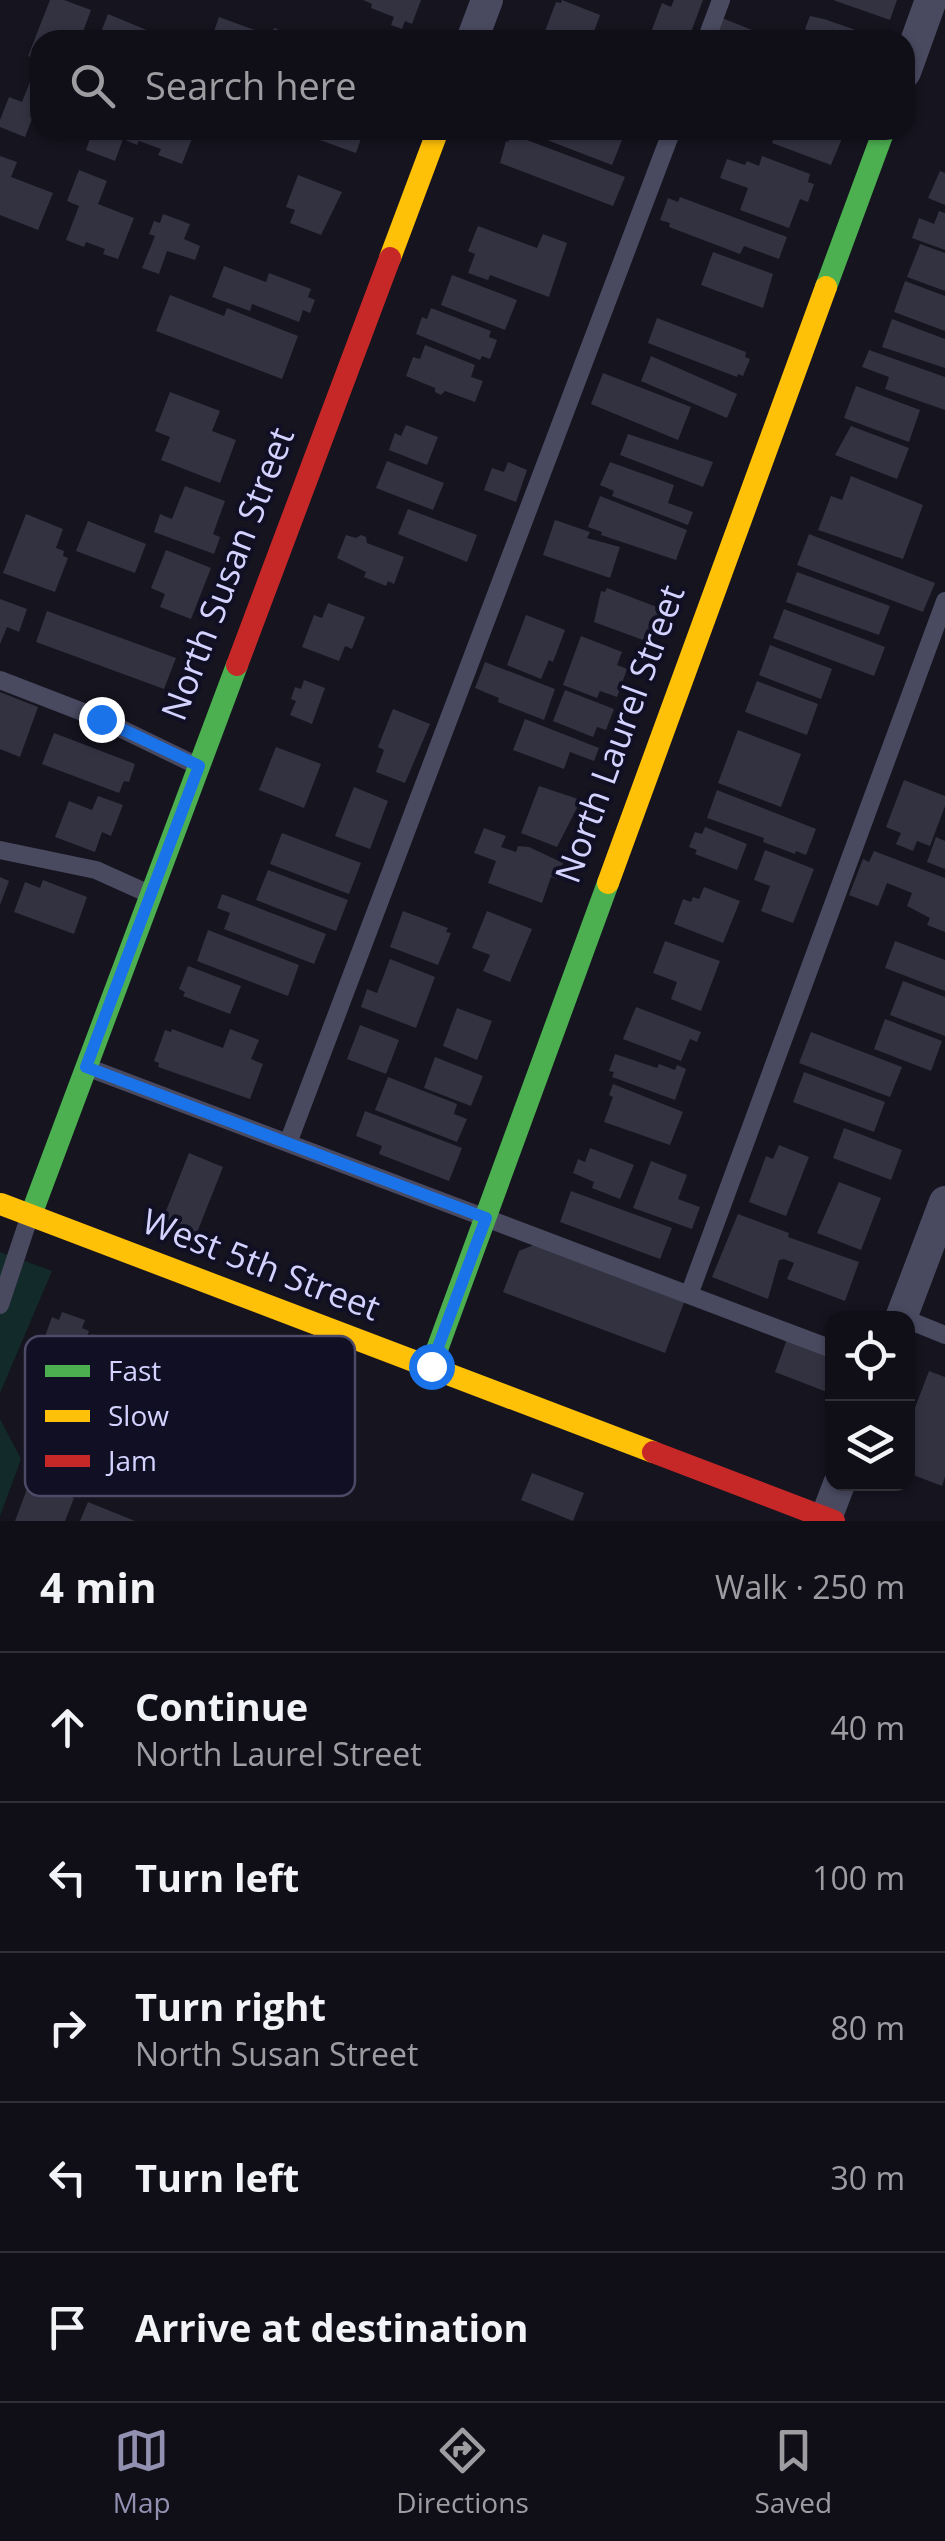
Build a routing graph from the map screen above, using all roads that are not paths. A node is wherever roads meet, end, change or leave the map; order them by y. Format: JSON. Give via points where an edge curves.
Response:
{"nodes":[{"id":1,"x":487,"y":0,"type":"edge"},
{"id":2,"x":721,"y":0,"type":"edge"},
{"id":3,"x":931,"y":0,"type":"edge"},
{"id":4,"x":476,"y":30,"type":"edge"},
{"id":5,"x":710,"y":30,"type":"edge"},
{"id":6,"x":915,"y":44,"type":"edge"},
{"id":7,"x":434,"y":140,"type":"edge"},
{"id":8,"x":668,"y":140,"type":"edge"},
{"id":9,"x":880,"y":140,"type":"edge"},
{"id":10,"x":945,"y":601,"type":"edge"},
{"id":11,"x":0,"y":680,"type":"edge"},
{"id":12,"x":199,"y":766,"type":"junction"},
{"id":13,"x":0,"y":850,"type":"edge"},
{"id":14,"x":151,"y":894,"type":"junction"},
{"id":15,"x":86,"y":1067,"type":"junction"},
{"id":16,"x":288,"y":1143,"type":"junction"},
{"id":17,"x":945,"y":1202,"type":"edge"},
{"id":18,"x":0,"y":1204,"type":"edge"},
{"id":19,"x":30,"y":1215,"type":"junction"},
{"id":20,"x":486,"y":1218,"type":"junction"},
{"id":21,"x":689,"y":1295,"type":"junction"},
{"id":22,"x":0,"y":1304,"type":"edge"},
{"id":23,"x":907,"y":1311,"type":"edge"},
{"id":24,"x":915,"y":1323,"type":"edge"},
{"id":25,"x":945,"y":1334,"type":"edge"},
{"id":26,"x":351,"y":1336,"type":"edge"},
{"id":27,"x":355,"y":1337,"type":"edge"},
{"id":28,"x":825,"y":1346,"type":"edge"},
{"id":29,"x":431,"y":1366,"type":"junction"},
{"id":30,"x":838,"y":1491,"type":"edge"},
{"id":31,"x":829,"y":1520,"type":"edge"}],
"edges":[{"from":1,"to":4,"type":"street"},
{"from":2,"to":5,"type":"lane"},
{"from":3,"to":6,"type":"street"},
{"from":7,"to":12,"type":"street","name":"North Susan Street"},
{"from":8,"to":16,"type":"lane"},
{"from":9,"to":20,"type":"street","name":"North Laurel Street"},
{"from":10,"to":21,"type":"lane"},
{"from":11,"to":12,"type":"lane"},
{"from":12,"to":14,"type":"street","name":"North Susan Street"},
{"from":13,"to":14,"type":"lane","via":[[96,870]]},
{"from":14,"to":15,"type":"street","name":"North Susan Street"},
{"from":15,"to":16,"type":"lane"},
{"from":15,"to":19,"type":"street","name":"North Susan Street"},
{"from":16,"to":20,"type":"lane"},
{"from":17,"to":23,"type":"street"},
{"from":18,"to":19,"type":"street","name":"West 5th Street"},
{"from":19,"to":22,"type":"lane"},
{"from":19,"to":26,"type":"street","name":"West 5th Street"},
{"from":20,"to":21,"type":"lane"},
{"from":20,"to":29,"type":"street","name":"North Laurel Street"},
{"from":21,"to":28,"type":"lane"},
{"from":24,"to":25,"type":"lane"},
{"from":27,"to":29,"type":"street","name":"West 5th Street"},
{"from":29,"to":31,"type":"street","name":"West 5th Street"},
{"from":30,"to":31,"type":"street"}]}
